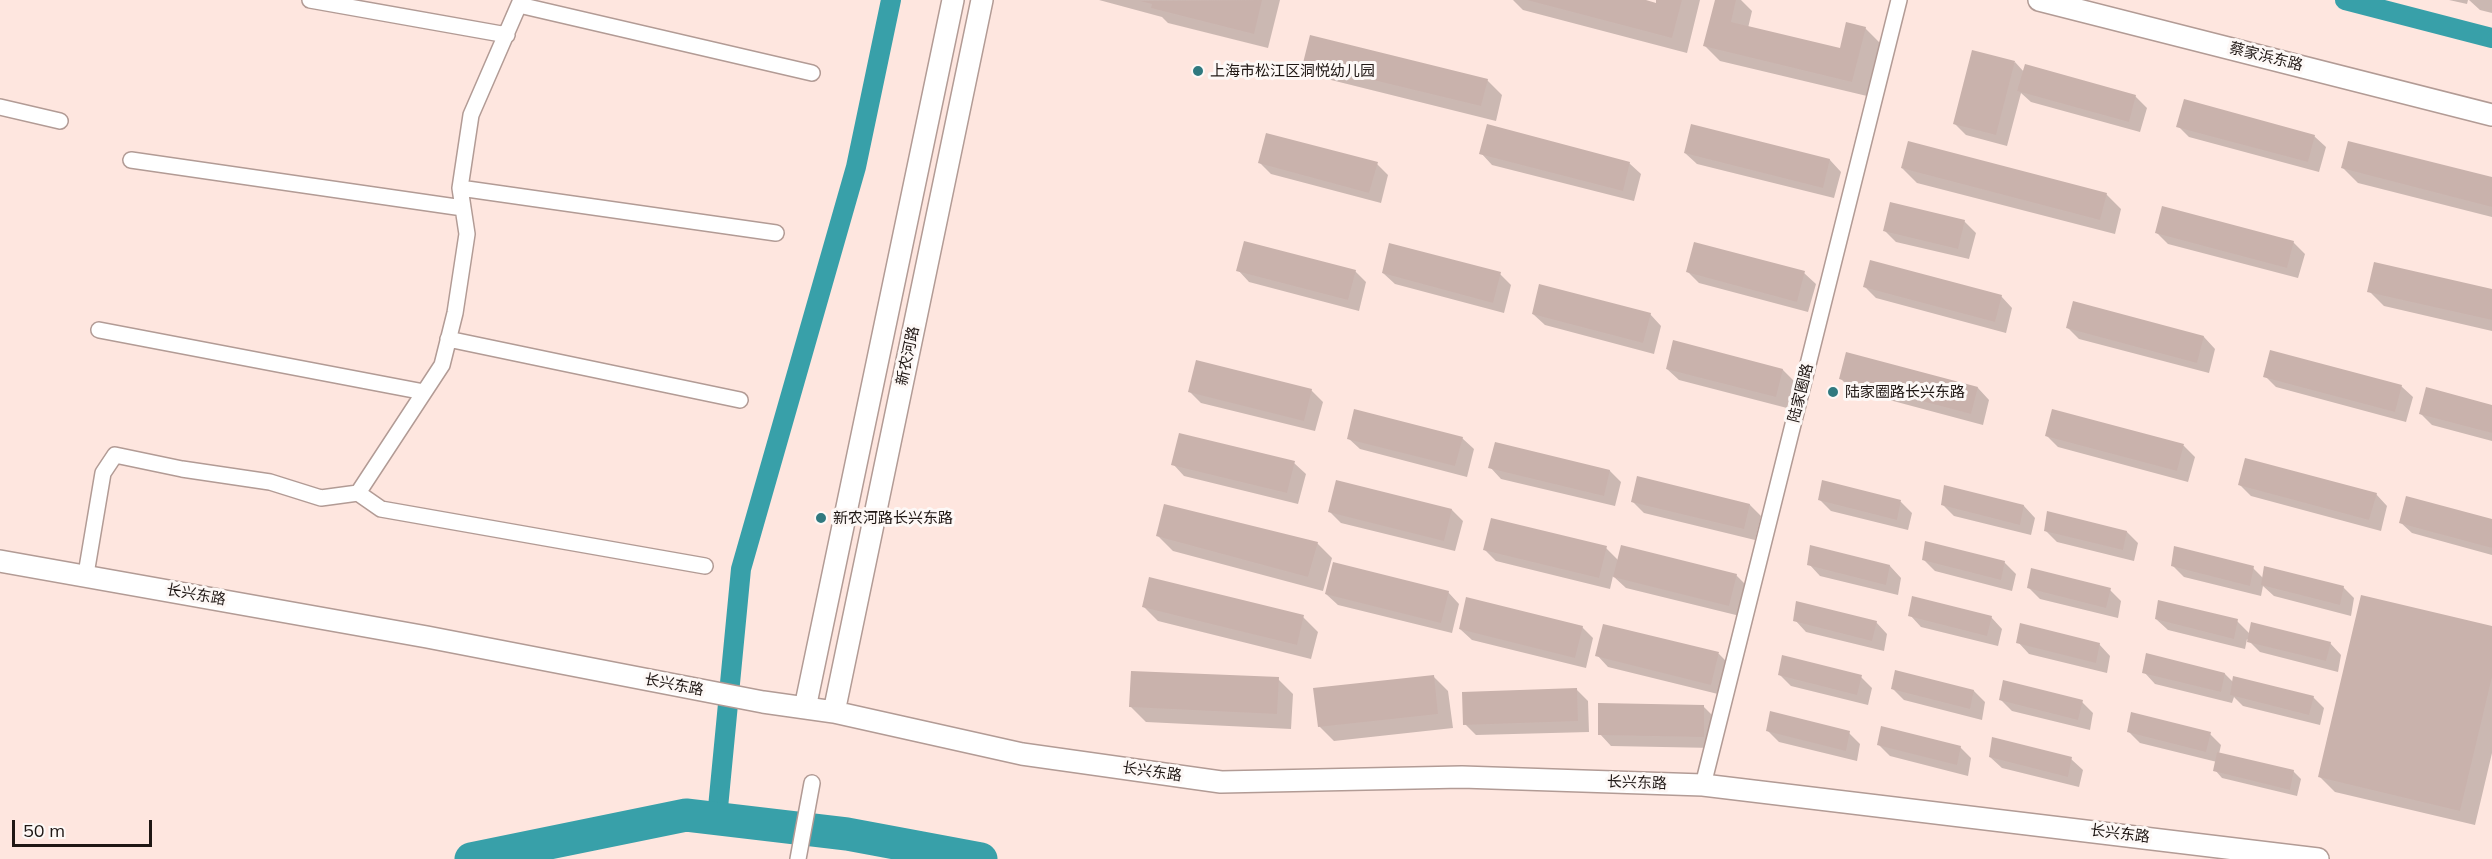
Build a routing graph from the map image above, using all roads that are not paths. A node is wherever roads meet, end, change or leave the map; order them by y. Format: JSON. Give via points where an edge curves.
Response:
{"nodes":[{"id":1,"x":310,"y":0,"type":"edge"},
{"id":2,"x":953,"y":0,"type":"edge"},
{"id":3,"x":982,"y":0,"type":"edge"},
{"id":4,"x":1899,"y":0,"type":"edge"},
{"id":5,"x":2039,"y":0,"type":"edge"},
{"id":6,"x":520,"y":3,"type":"edge"},
{"id":7,"x":507,"y":35,"type":"junction"},
{"id":8,"x":812,"y":73,"type":"dead end"},
{"id":9,"x":0,"y":107,"type":"edge"},
{"id":10,"x":2492,"y":115,"type":"edge"},
{"id":11,"x":60,"y":121,"type":"dead end"},
{"id":12,"x":131,"y":160,"type":"dead end"},
{"id":13,"x":460,"y":188,"type":"junction"},
{"id":14,"x":463,"y":208,"type":"junction"},
{"id":15,"x":776,"y":233,"type":"dead end"},
{"id":16,"x":99,"y":330,"type":"dead end"},
{"id":17,"x":448,"y":339,"type":"junction"},
{"id":18,"x":424,"y":392,"type":"junction"},
{"id":19,"x":740,"y":400,"type":"dead end"},
{"id":20,"x":358,"y":493,"type":"junction"},
{"id":21,"x":0,"y":561,"type":"edge"},
{"id":22,"x":705,"y":566,"type":"dead end"},
{"id":23,"x":86,"y":574,"type":"junction"},
{"id":24,"x":805,"y":708,"type":"junction"},
{"id":25,"x":834,"y":712,"type":"junction"},
{"id":26,"x":812,"y":783,"type":"dead end"},
{"id":27,"x":1703,"y":785,"type":"junction"},
{"id":28,"x":798,"y":859,"type":"edge"},
{"id":29,"x":2318,"y":859,"type":"edge"}],
"edges":[{"from":1,"to":7,"type":"street"},
{"from":2,"to":24,"type":"main road","name":"新农河路"},
{"from":3,"to":25,"type":"main road","name":"新农河路"},
{"from":4,"to":27,"type":"street","name":"陆家圈路"},
{"from":5,"to":10,"type":"main road","name":"蔡家浜东路"},
{"from":6,"to":7,"type":"street"},
{"from":6,"to":8,"type":"street"},
{"from":7,"to":13,"type":"street","via":[[471,115]]},
{"from":9,"to":11,"type":"street"},
{"from":12,"to":14,"type":"street"},
{"from":13,"to":14,"type":"street"},
{"from":13,"to":15,"type":"street"},
{"from":14,"to":17,"type":"street","via":[[467,234]]},
{"from":16,"to":18,"type":"street"},
{"from":17,"to":18,"type":"street","via":[[442,365]]},
{"from":17,"to":19,"type":"street"},
{"from":18,"to":20,"type":"street"},
{"from":20,"to":22,"type":"street","via":[[381,509]]},
{"from":20,"to":23,"type":"street","via":[[321,498],[270,482],[115,455],[103,473]]},
{"from":21,"to":23,"type":"main road","name":"长兴东路"},
{"from":23,"to":24,"type":"main road","name":"长兴东路"},
{"from":24,"to":25,"type":"main road","name":"长兴东路"},
{"from":25,"to":27,"type":"main road","name":"长兴东路","via":[[1022,754],[1221,782],[1462,777]]},
{"from":26,"to":28,"type":"street"},
{"from":27,"to":29,"type":"main road","name":"长兴东路"}]}
